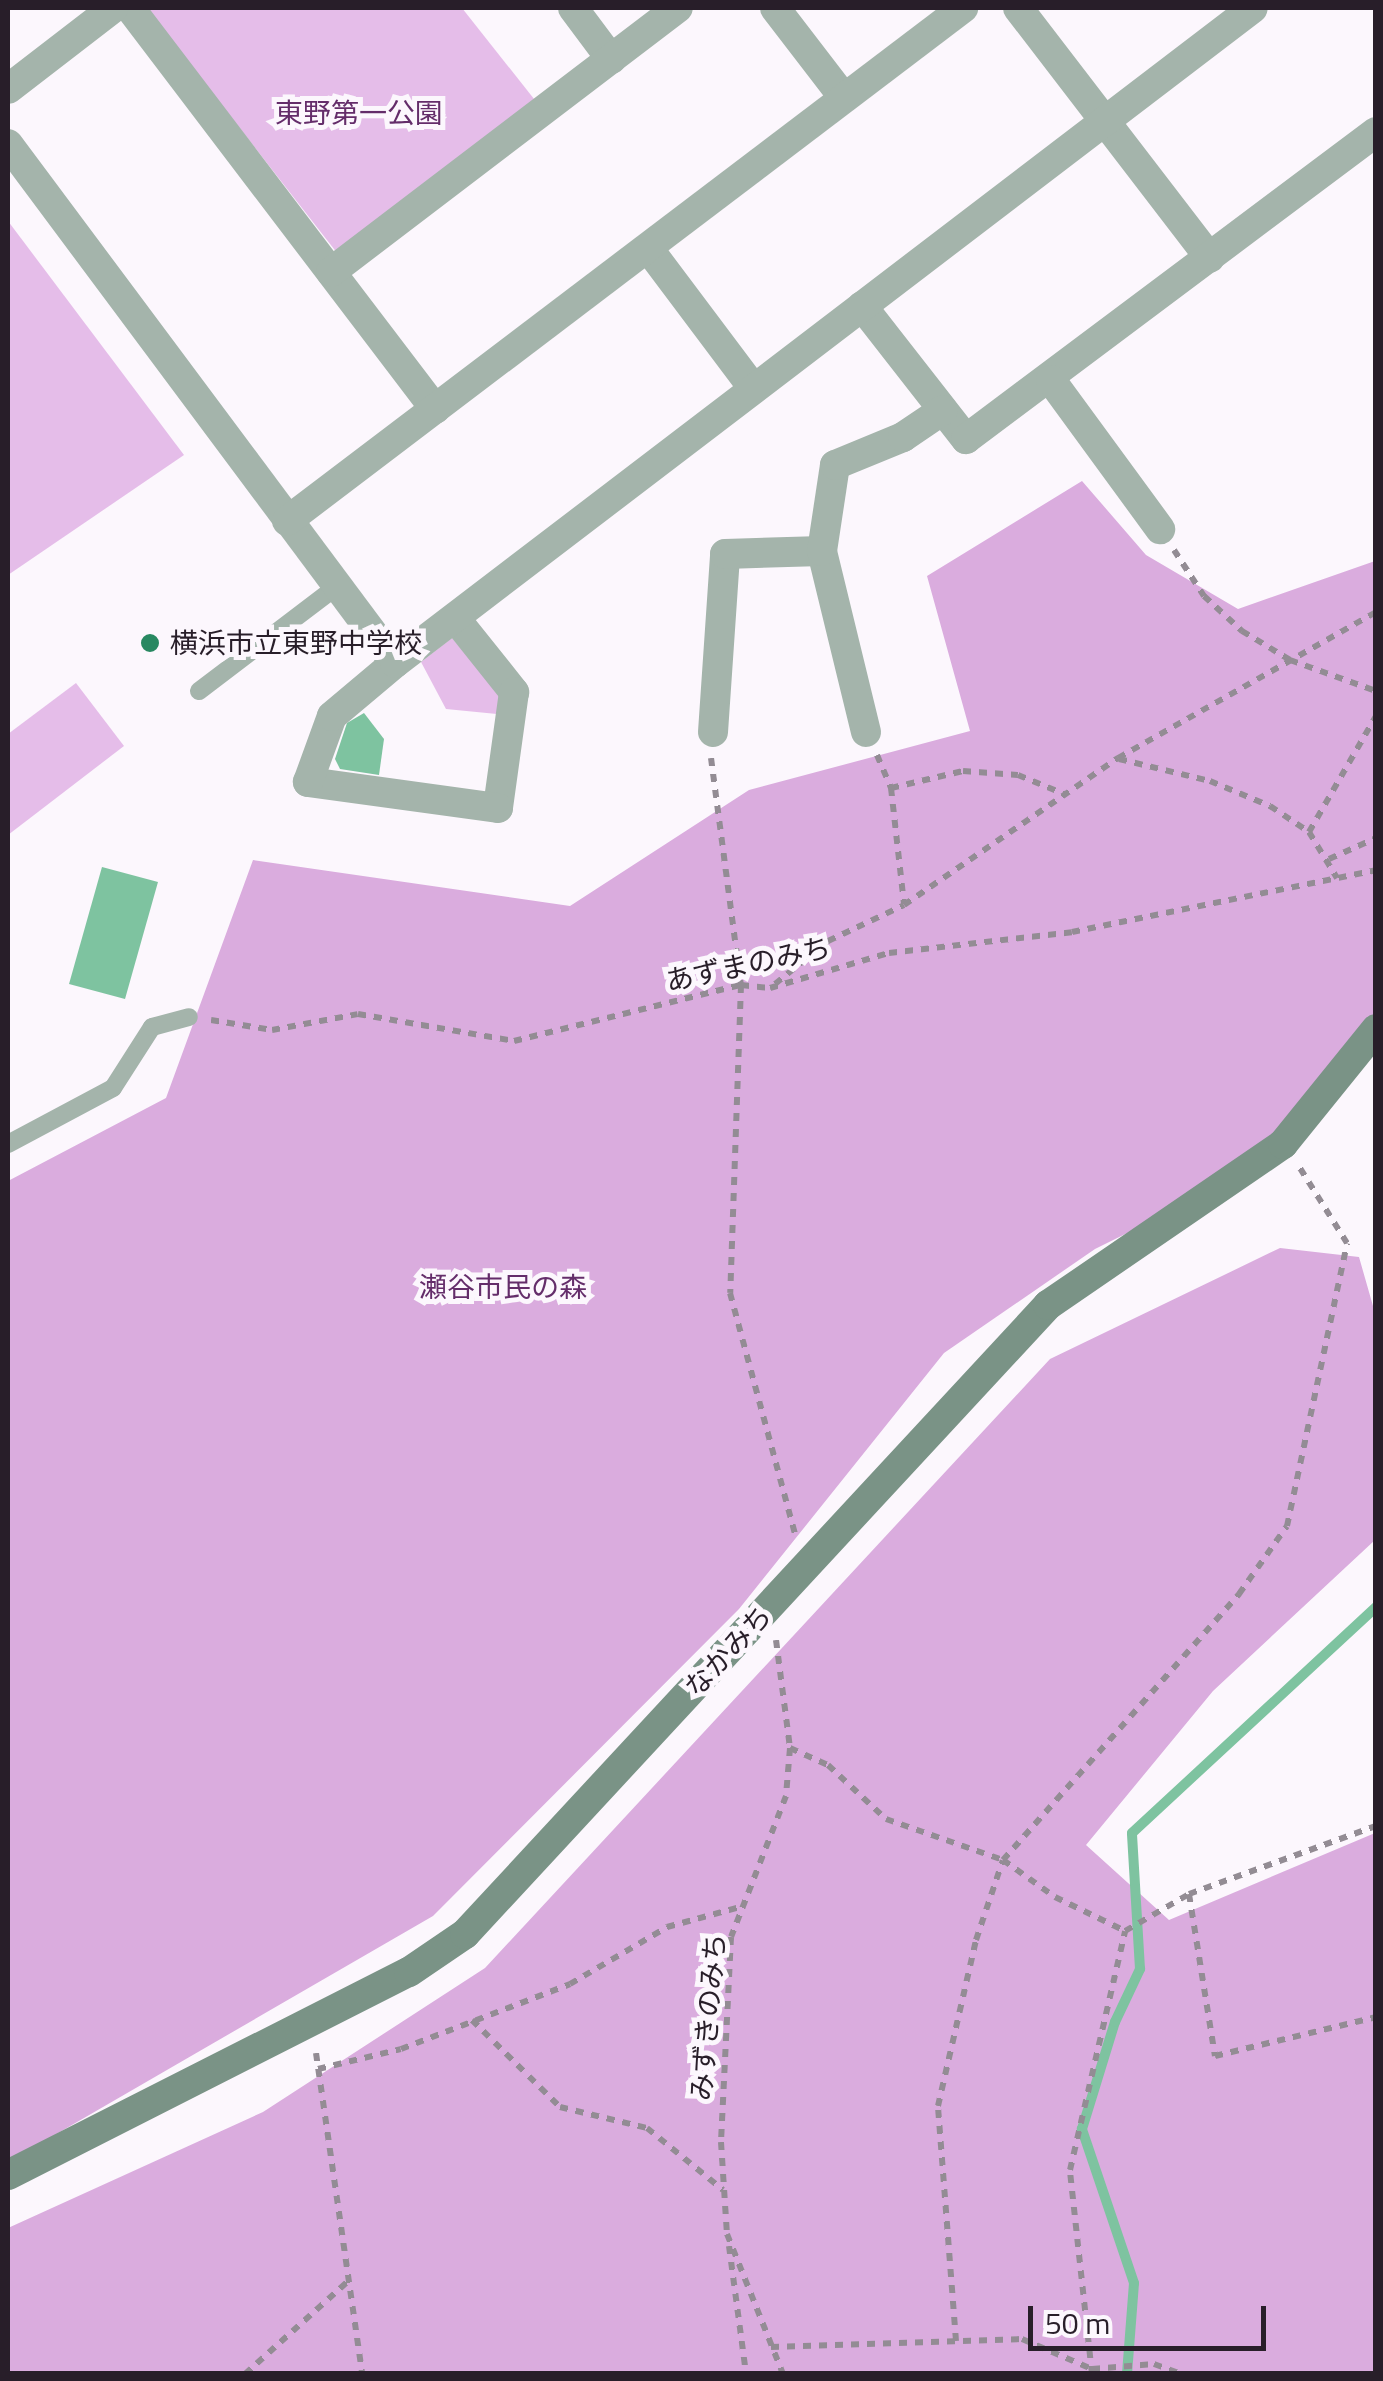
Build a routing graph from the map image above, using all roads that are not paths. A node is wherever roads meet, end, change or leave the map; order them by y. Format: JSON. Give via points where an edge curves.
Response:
{"nodes":[{"id":1,"x":113,"y":8,"type":"edge"},
{"id":2,"x":130,"y":8,"type":"edge"},
{"id":3,"x":573,"y":8,"type":"edge"},
{"id":4,"x":678,"y":8,"type":"edge"},
{"id":5,"x":775,"y":8,"type":"edge"},
{"id":6,"x":963,"y":8,"type":"edge"},
{"id":7,"x":1018,"y":8,"type":"edge"},
{"id":8,"x":1253,"y":8,"type":"edge"},
{"id":9,"x":611,"y":59,"type":"junction"},
{"id":10,"x":8,"y":88,"type":"edge"},
{"id":11,"x":844,"y":98,"type":"junction"},
{"id":12,"x":1105,"y":120,"type":"junction"},
{"id":13,"x":1376,"y":132,"type":"edge"},
{"id":14,"x":8,"y":144,"type":"edge"},
{"id":15,"x":648,"y":248,"type":"junction"},
{"id":16,"x":1210,"y":258,"type":"junction"},
{"id":17,"x":331,"y":272,"type":"junction"},
{"id":18,"x":862,"y":306,"type":"junction"},
{"id":19,"x":1051,"y":380,"type":"junction"},
{"id":20,"x":754,"y":389,"type":"junction"},
{"id":21,"x":435,"y":409,"type":"junction"},
{"id":22,"x":943,"y":410,"type":"junction"},
{"id":23,"x":287,"y":522,"type":"junction"},
{"id":24,"x":1160,"y":529,"type":"road end"},
{"id":25,"x":822,"y":551,"type":"junction"},
{"id":26,"x":336,"y":587,"type":"junction"},
{"id":27,"x":454,"y":618,"type":"junction"},
{"id":28,"x":394,"y":663,"type":"junction"},
{"id":29,"x":200,"y":691,"type":"dead end"},
{"id":30,"x":713,"y":732,"type":"road end"},
{"id":31,"x":866,"y":732,"type":"road end"},
{"id":32,"x":189,"y":1017,"type":"road end"},
{"id":33,"x":1376,"y":1029,"type":"edge"},
{"id":34,"x":8,"y":1144,"type":"edge"},
{"id":35,"x":8,"y":2175,"type":"edge"}],
"edges":[{"from":1,"to":10,"type":"street"},
{"from":2,"to":17,"type":"street"},
{"from":3,"to":9,"type":"street"},
{"from":4,"to":9,"type":"street"},
{"from":5,"to":11,"type":"street"},
{"from":6,"to":11,"type":"street"},
{"from":7,"to":12,"type":"street"},
{"from":8,"to":12,"type":"street"},
{"from":9,"to":17,"type":"street"},
{"from":11,"to":15,"type":"street"},
{"from":12,"to":16,"type":"street"},
{"from":12,"to":18,"type":"street"},
{"from":13,"to":16,"type":"street"},
{"from":14,"to":23,"type":"street"},
{"from":15,"to":20,"type":"street"},
{"from":15,"to":21,"type":"street"},
{"from":16,"to":19,"type":"street"},
{"from":17,"to":21,"type":"street"},
{"from":18,"to":20,"type":"street"},
{"from":18,"to":22,"type":"street"},
{"from":19,"to":22,"type":"street","via":[[966,439]]},
{"from":19,"to":24,"type":"street"},
{"from":20,"to":27,"type":"street"},
{"from":21,"to":23,"type":"street"},
{"from":22,"to":25,"type":"street","via":[[903,437],[835,466]]},
{"from":23,"to":26,"type":"street"},
{"from":25,"to":30,"type":"street","via":[[725,554]]},
{"from":25,"to":31,"type":"street"},
{"from":26,"to":28,"type":"street"},
{"from":26,"to":29,"type":"lane"},
{"from":27,"to":28,"type":"street"},
{"from":27,"to":28,"type":"street","via":[[514,692],[498,808],[308,782],[332,716]]},
{"from":32,"to":34,"type":"lane","via":[[152,1027],[113,1088]]},
{"from":33,"to":35,"type":"street","name":"なかみち","via":[[1283,1144],[1048,1305],[465,1934],[312,2021]]}]}
